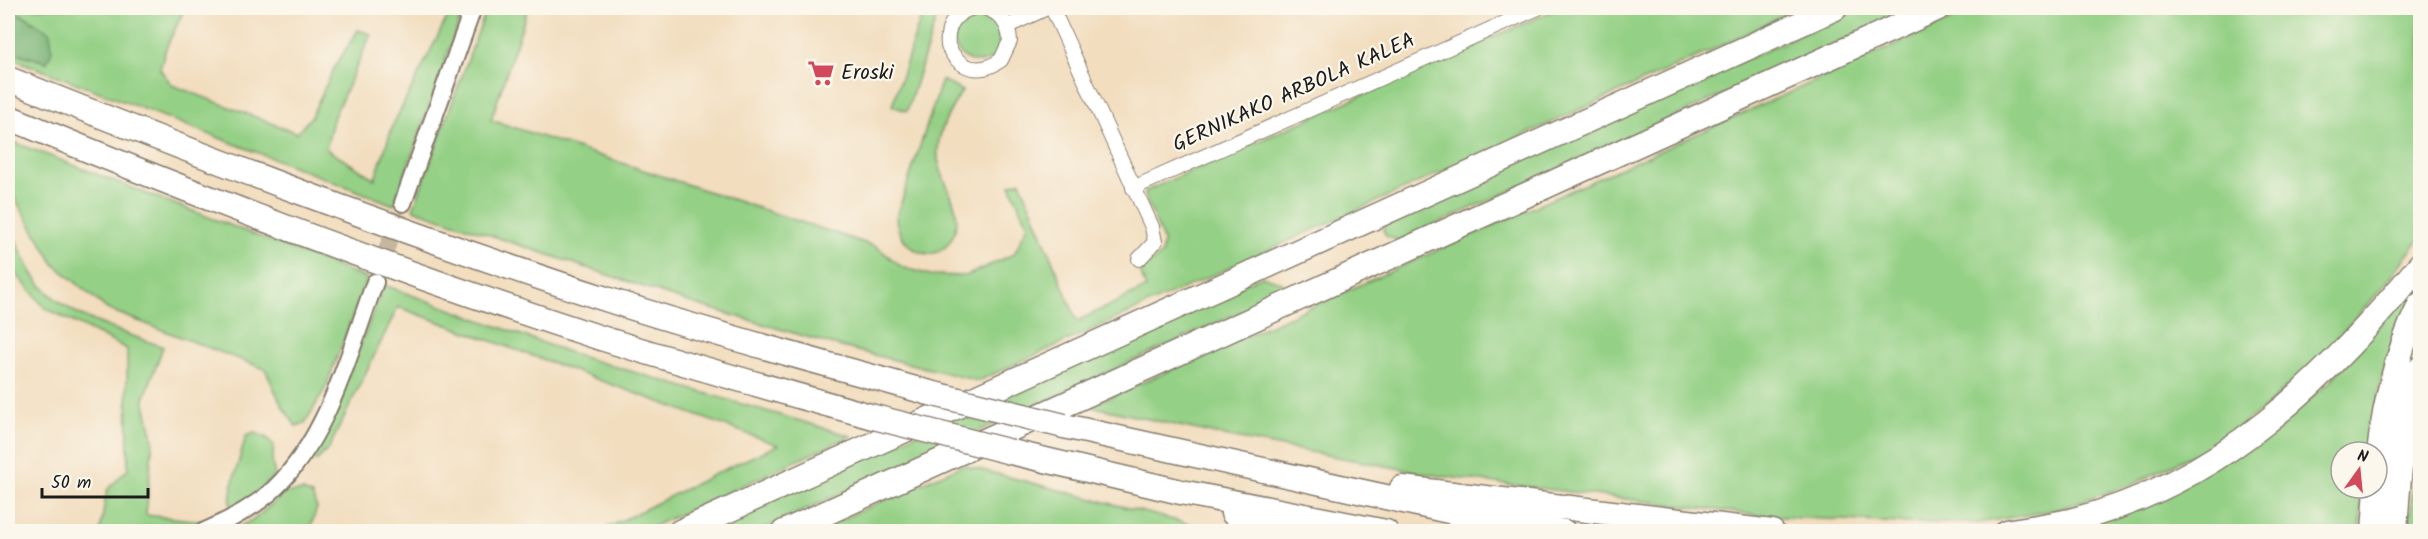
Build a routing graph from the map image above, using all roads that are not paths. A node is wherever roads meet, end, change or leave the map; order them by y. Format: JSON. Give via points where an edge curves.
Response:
{"nodes":[{"id":1,"x":473,"y":8,"type":"edge"},
{"id":2,"x":985,"y":8,"type":"edge"},
{"id":3,"x":1047,"y":8,"type":"edge"},
{"id":4,"x":1052,"y":8,"type":"edge"},
{"id":5,"x":1538,"y":8,"type":"edge"},
{"id":6,"x":1834,"y":8,"type":"edge"},
{"id":7,"x":1938,"y":8,"type":"edge"},
{"id":8,"x":964,"y":9,"type":"edge"},
{"id":9,"x":1008,"y":26,"type":"junction"},
{"id":10,"x":8,"y":79,"type":"edge"},
{"id":11,"x":8,"y":117,"type":"edge"},
{"id":12,"x":1133,"y":188,"type":"junction"},
{"id":13,"x":404,"y":203,"type":"tunnel mouth"},
{"id":14,"x":1139,"y":259,"type":"dead end"},
{"id":15,"x":2421,"y":265,"type":"edge"},
{"id":16,"x":375,"y":282,"type":"tunnel mouth"},
{"id":17,"x":2421,"y":305,"type":"edge"},
{"id":18,"x":2421,"y":369,"type":"edge"},
{"id":19,"x":2382,"y":440,"type":"edge"},
{"id":20,"x":1341,"y":487,"type":"junction"},
{"id":21,"x":1181,"y":492,"type":"junction"},
{"id":22,"x":2376,"y":500,"type":"edge"},
{"id":23,"x":203,"y":531,"type":"edge"},
{"id":24,"x":680,"y":531,"type":"edge"},
{"id":25,"x":784,"y":531,"type":"edge"},
{"id":26,"x":1289,"y":531,"type":"edge"},
{"id":27,"x":1386,"y":531,"type":"edge"},
{"id":28,"x":1564,"y":531,"type":"edge"},
{"id":29,"x":1772,"y":531,"type":"edge"},
{"id":30,"x":2007,"y":531,"type":"edge"},
{"id":31,"x":2374,"y":531,"type":"edge"},
{"id":32,"x":2395,"y":531,"type":"edge"}],
"edges":[{"from":1,"to":13,"type":"street"},
{"from":2,"to":9,"type":"street","via":[[996,12]]},
{"from":3,"to":9,"type":"street"},
{"from":4,"to":12,"type":"street"},
{"from":5,"to":12,"type":"street","name":"GERNIKAKO ARBOLA KALEA"},
{"from":6,"to":24,"type":"highway"},
{"from":7,"to":25,"type":"highway"},
{"from":8,"to":9,"type":"street","via":[[950,25],[948,46],[960,64],[970,69],[981,69],[1001,60],[1010,41]]},
{"from":10,"to":20,"type":"highway","bridge":true,"via":[[357,215],[689,326],[926,392]]},
{"from":11,"to":21,"type":"highway","bridge":true,"via":[[257,217],[505,306],[870,416]]},
{"from":12,"to":14,"type":"street","via":[[1152,227],[1155,243]]},
{"from":15,"to":30,"type":"highway","via":[[2368,327],[2296,400],[2235,447],[2186,477],[2128,501],[2070,520]]},
{"from":16,"to":23,"type":"street","via":[[325,414],[301,458],[258,502]]},
{"from":17,"to":19,"type":"highway","via":[[2394,379]]},
{"from":18,"to":32,"type":"highway","via":[[2400,465]]},
{"from":20,"to":28,"type":"highway"},
{"from":20,"to":29,"type":"highway","via":[[1414,488],[1688,524]]},
{"from":21,"to":26,"type":"highway","via":[[1258,524]]},
{"from":21,"to":27,"type":"highway"},
{"from":22,"to":31,"type":"highway"}]}
